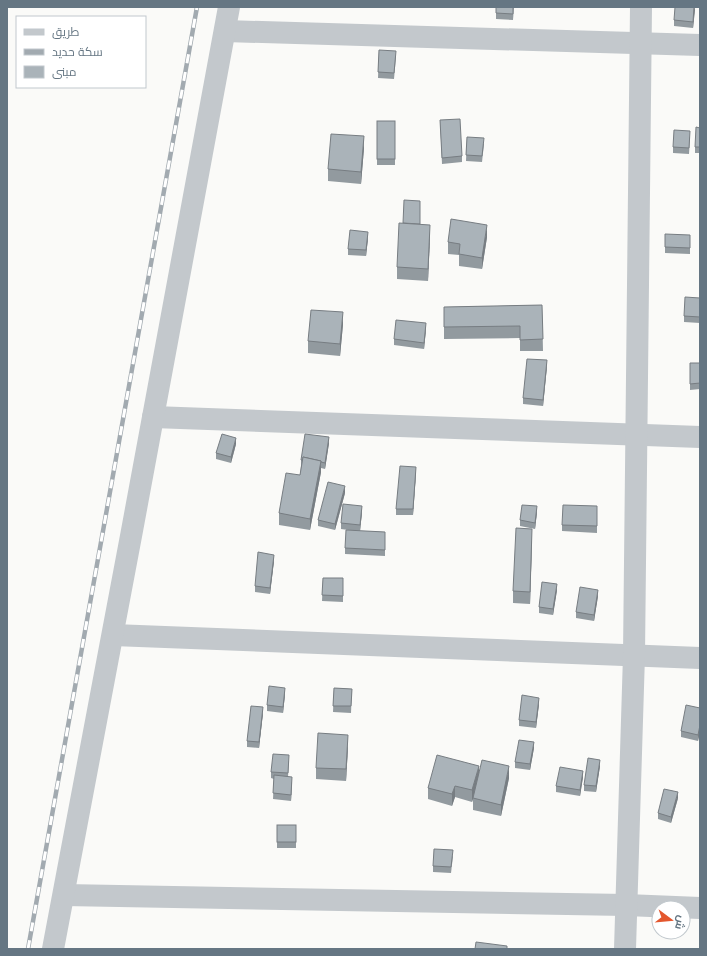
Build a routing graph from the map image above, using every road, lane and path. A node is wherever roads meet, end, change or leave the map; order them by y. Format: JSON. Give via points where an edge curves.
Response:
{"nodes":[{"id":1,"x":229,"y":7,"type":"edge"},
{"id":2,"x":641,"y":7,"type":"edge"},
{"id":3,"x":225,"y":31,"type":"junction"},
{"id":4,"x":640,"y":43,"type":"junction"},
{"id":5,"x":700,"y":45,"type":"edge"},
{"id":6,"x":153,"y":417,"type":"junction"},
{"id":7,"x":636,"y":435,"type":"junction"},
{"id":8,"x":700,"y":437,"type":"edge"},
{"id":9,"x":113,"y":635,"type":"junction"},
{"id":10,"x":634,"y":655,"type":"junction"},
{"id":11,"x":700,"y":658,"type":"edge"},
{"id":12,"x":64,"y":895,"type":"junction"},
{"id":13,"x":626,"y":905,"type":"junction"},
{"id":14,"x":700,"y":908,"type":"edge"},
{"id":15,"x":53,"y":949,"type":"edge"},
{"id":16,"x":625,"y":949,"type":"edge"}],
"edges":[{"from":1,"to":3,"type":"street"},
{"from":2,"to":4,"type":"street"},
{"from":3,"to":4,"type":"street"},
{"from":3,"to":6,"type":"street"},
{"from":4,"to":5,"type":"street"},
{"from":4,"to":7,"type":"street"},
{"from":6,"to":7,"type":"street"},
{"from":6,"to":9,"type":"street"},
{"from":7,"to":8,"type":"street"},
{"from":7,"to":10,"type":"street"},
{"from":9,"to":10,"type":"street"},
{"from":9,"to":12,"type":"street"},
{"from":10,"to":11,"type":"street"},
{"from":10,"to":13,"type":"street"},
{"from":12,"to":13,"type":"street"},
{"from":12,"to":15,"type":"street"},
{"from":13,"to":14,"type":"street"},
{"from":13,"to":16,"type":"street"}]}
